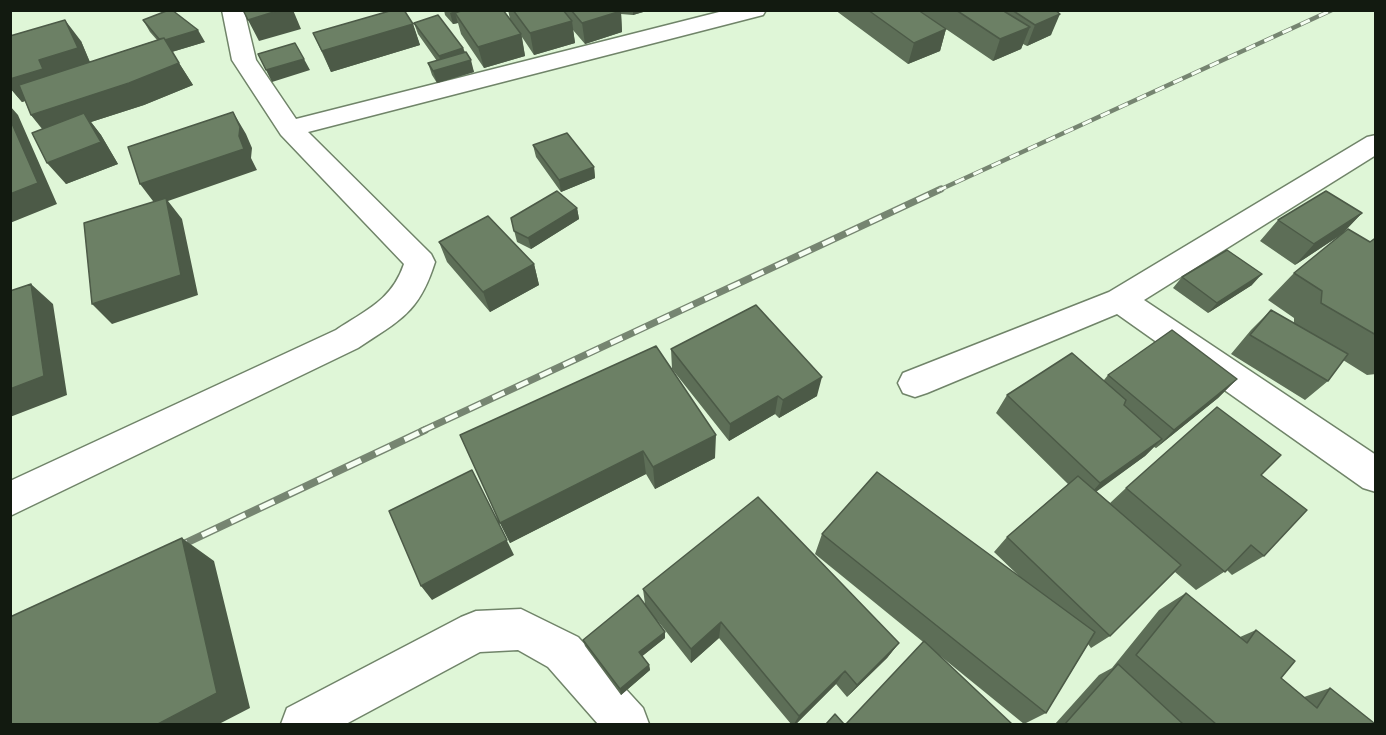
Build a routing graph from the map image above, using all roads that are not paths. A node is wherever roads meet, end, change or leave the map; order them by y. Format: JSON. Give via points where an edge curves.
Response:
{"nodes":[{"id":1,"x":233,"y":10,"type":"edge"},
{"id":2,"x":755,"y":10,"type":"edge"},
{"id":3,"x":290,"y":129,"type":"junction"},
{"id":4,"x":1376,"y":143,"type":"edge"},
{"id":5,"x":1120,"y":300,"type":"junction"},
{"id":6,"x":915,"y":383,"type":"dead end"},
{"id":7,"x":1376,"y":476,"type":"edge"},
{"id":8,"x":10,"y":500,"type":"edge"},
{"id":9,"x":303,"y":724,"type":"edge"},
{"id":10,"x":627,"y":724,"type":"edge"}],
"edges":[{"from":1,"to":3,"type":"street","via":[[244,60]]},
{"from":2,"to":3,"type":"street"},
{"from":3,"to":8,"type":"street","via":[[420,262],[412,287],[395,307],[347,339]]},
{"from":4,"to":5,"type":"street"},
{"from":5,"to":6,"type":"street"},
{"from":5,"to":7,"type":"street"},
{"from":9,"to":10,"type":"street","via":[[476,632],[521,629],[563,652]]}]}
